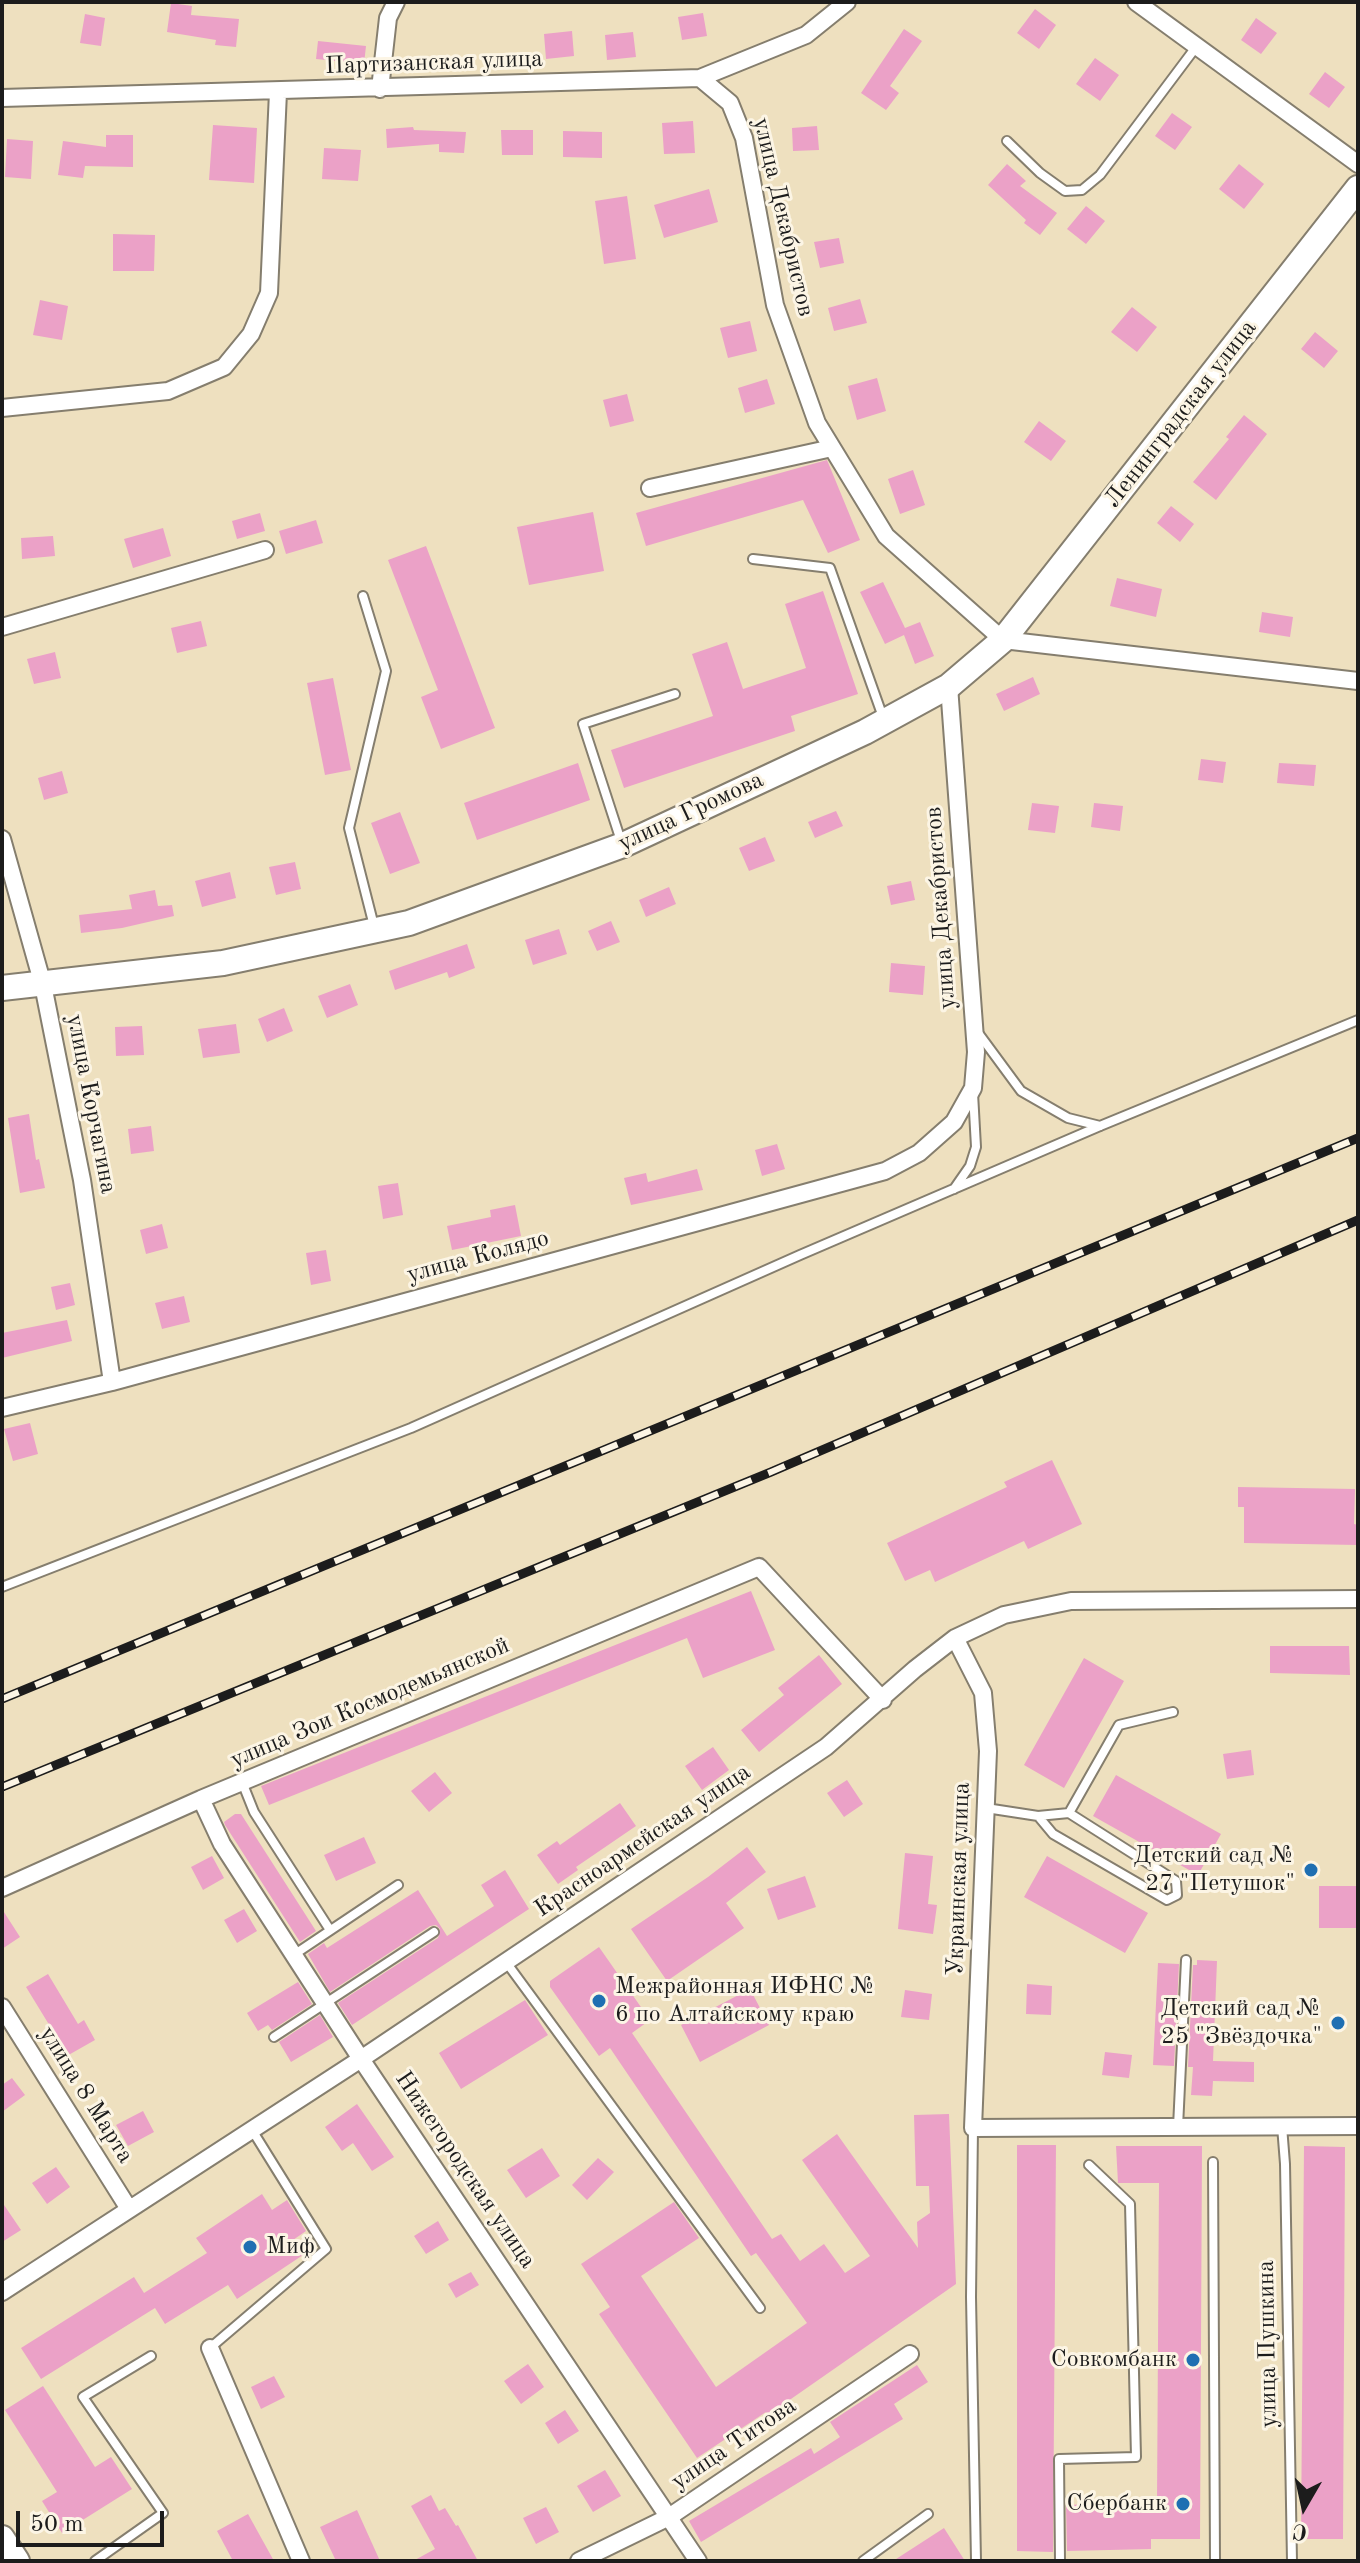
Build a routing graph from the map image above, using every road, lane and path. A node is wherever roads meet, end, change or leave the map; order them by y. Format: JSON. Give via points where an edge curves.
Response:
{"nodes":[{"id":1,"x":396,"y":2,"type":"edge"},
{"id":2,"x":847,"y":2,"type":"edge"},
{"id":3,"x":1136,"y":2,"type":"edge"},
{"id":4,"x":1166,"y":2,"type":"edge"},
{"id":5,"x":1156,"y":16,"type":"junction"},
{"id":6,"x":1197,"y":46,"type":"junction"},
{"id":7,"x":700,"y":78,"type":"junction"},
{"id":8,"x":380,"y":89,"type":"junction"},
{"id":9,"x":278,"y":92,"type":"junction"},
{"id":10,"x":2,"y":98,"type":"edge"},
{"id":11,"x":1007,"y":141,"type":"dead end"},
{"id":12,"x":1358,"y":164,"type":"edge"},
{"id":13,"x":1358,"y":188,"type":"edge"},
{"id":14,"x":2,"y":408,"type":"edge"},
{"id":15,"x":832,"y":448,"type":"junction"},
{"id":16,"x":650,"y":488,"type":"dead end"},
{"id":17,"x":265,"y":550,"type":"dead end"},
{"id":18,"x":753,"y":559,"type":"dead end"},
{"id":19,"x":363,"y":596,"type":"dead end"},
{"id":20,"x":2,"y":627,"type":"edge"},
{"id":21,"x":1003,"y":640,"type":"junction"},
{"id":22,"x":1358,"y":681,"type":"edge"},
{"id":23,"x":949,"y":686,"type":"junction"},
{"id":24,"x":675,"y":694,"type":"dead end"},
{"id":25,"x":885,"y":721,"type":"junction"},
{"id":26,"x":2,"y":839,"type":"edge"},
{"id":27,"x":623,"y":845,"type":"junction"},
{"id":28,"x":375,"y":931,"type":"junction"},
{"id":29,"x":43,"y":985,"type":"junction"},
{"id":30,"x":2,"y":988,"type":"edge"},
{"id":31,"x":1358,"y":1020,"type":"edge"},
{"id":32,"x":974,"y":1027,"type":"junction"},
{"id":33,"x":973,"y":1088,"type":"junction"},
{"id":34,"x":954,"y":1122,"type":"joint"},
{"id":35,"x":1100,"y":1126,"type":"junction"},
{"id":36,"x":954,"y":1189,"type":"junction"},
{"id":37,"x":112,"y":1382,"type":"junction"},
{"id":38,"x":2,"y":1408,"type":"edge"},
{"id":39,"x":2,"y":1587,"type":"edge"},
{"id":40,"x":1358,"y":1599,"type":"edge"},
{"id":41,"x":955,"y":1638,"type":"junction"},
{"id":42,"x":883,"y":1700,"type":"junction"},
{"id":43,"x":1173,"y":1712,"type":"dead end"},
{"id":44,"x":242,"y":1782,"type":"junction"},
{"id":45,"x":201,"y":1799,"type":"junction"},
{"id":46,"x":986,"y":1808,"type":"junction"},
{"id":47,"x":1069,"y":1813,"type":"junction"},
{"id":48,"x":1038,"y":1816,"type":"junction"},
{"id":49,"x":398,"y":1885,"type":"dead end"},
{"id":50,"x":2,"y":1888,"type":"edge"},
{"id":51,"x":330,"y":1930,"type":"junction"},
{"id":52,"x":434,"y":1932,"type":"dead end"},
{"id":53,"x":295,"y":1954,"type":"junction"},
{"id":54,"x":1186,"y":1960,"type":"dead end"},
{"id":55,"x":506,"y":1962,"type":"junction"},
{"id":56,"x":326,"y":2003,"type":"junction"},
{"id":57,"x":2,"y":2007,"type":"edge"},
{"id":58,"x":274,"y":2037,"type":"dead end"},
{"id":59,"x":361,"y":2059,"type":"junction"},
{"id":60,"x":1282,"y":2126,"type":"junction"},
{"id":61,"x":1358,"y":2126,"type":"edge"},
{"id":62,"x":973,"y":2128,"type":"junction"},
{"id":63,"x":1178,"y":2128,"type":"junction"},
{"id":64,"x":252,"y":2130,"type":"junction"},
{"id":65,"x":1213,"y":2162,"type":"dead end"},
{"id":66,"x":1089,"y":2165,"type":"dead end"},
{"id":67,"x":129,"y":2209,"type":"junction"},
{"id":68,"x":2,"y":2292,"type":"edge"},
{"id":69,"x":760,"y":2308,"type":"dead end"},
{"id":70,"x":210,"y":2348,"type":"joint"},
{"id":71,"x":910,"y":2354,"type":"dead end"},
{"id":72,"x":151,"y":2356,"type":"dead end"},
{"id":73,"x":928,"y":2514,"type":"dead end"},
{"id":74,"x":669,"y":2517,"type":"junction"},
{"id":75,"x":2,"y":2538,"type":"edge"},
{"id":76,"x":17,"y":2561,"type":"edge"},
{"id":77,"x":95,"y":2561,"type":"edge"},
{"id":78,"x":301,"y":2561,"type":"edge"},
{"id":79,"x":579,"y":2561,"type":"edge"},
{"id":80,"x":698,"y":2561,"type":"edge"},
{"id":81,"x":863,"y":2561,"type":"edge"},
{"id":82,"x":976,"y":2561,"type":"edge"},
{"id":83,"x":1060,"y":2561,"type":"edge"},
{"id":84,"x":1215,"y":2561,"type":"edge"},
{"id":85,"x":1292,"y":2561,"type":"edge"}],
"edges":[{"from":1,"to":8,"type":"street","via":[[388,18]]},
{"from":2,"to":7,"type":"street","name":"Партизанская улица","via":[[806,35]]},
{"from":3,"to":5,"type":"street"},
{"from":4,"to":5,"type":"street"},
{"from":5,"to":6,"type":"street"},
{"from":6,"to":11,"type":"lane","via":[[1100,175],[1082,190],[1065,191]]},
{"from":6,"to":12,"type":"street"},
{"from":7,"to":8,"type":"street","name":"Партизанская улица"},
{"from":7,"to":15,"type":"street","name":"улица Декабристов","via":[[730,103],[744,138],[775,305],[817,423]]},
{"from":8,"to":9,"type":"street","name":"Партизанская улица"},
{"from":9,"to":10,"type":"street","name":"Партизанская улица"},
{"from":9,"to":14,"type":"street","via":[[269,293],[251,334],[224,367],[168,391]]},
{"from":13,"to":21,"type":"street","name":"Ленинградская улица"},
{"from":15,"to":16,"type":"street"},
{"from":15,"to":21,"type":"street","name":"улица Декабристов","via":[[886,536]]},
{"from":17,"to":20,"type":"street"},
{"from":18,"to":25,"type":"lane","via":[[830,568]]},
{"from":19,"to":28,"type":"lane","via":[[386,671],[349,828]]},
{"from":21,"to":22,"type":"street"},
{"from":21,"to":23,"type":"street","name":"улица Громова"},
{"from":23,"to":25,"type":"street","name":"улица Громова"},
{"from":23,"to":32,"type":"street","name":"улица Декабристов"},
{"from":24,"to":27,"type":"lane","via":[[583,724]]},
{"from":25,"to":27,"type":"street","name":"улица Громова"},
{"from":26,"to":29,"type":"street","name":"улица Корчагина"},
{"from":27,"to":28,"type":"street","name":"улица Громова"},
{"from":28,"to":29,"type":"street","name":"улица Громова","via":[[223,963]]},
{"from":29,"to":30,"type":"street","name":"улица Громова"},
{"from":29,"to":37,"type":"street","name":"улица Корчагина","via":[[82,1180]]},
{"from":31,"to":35,"type":"lane"},
{"from":32,"to":33,"type":"street","name":"улица Декабристов"},
{"from":32,"to":35,"type":"lane","via":[[1021,1091],[1068,1118]]},
{"from":33,"to":34,"type":"street","name":"улица Декабристов"},
{"from":33,"to":36,"type":"lane","via":[[976,1147]]},
{"from":34,"to":37,"type":"street","name":"улица Колядо","via":[[919,1153],[885,1171]]},
{"from":35,"to":36,"type":"lane"},
{"from":36,"to":39,"type":"lane","via":[[411,1428]]},
{"from":37,"to":38,"type":"street","name":"улица Колядо"},
{"from":40,"to":41,"type":"street","name":"Красноармейская улица","via":[[1071,1601],[1004,1615]]},
{"from":41,"to":42,"type":"street","name":"Красноармейская улица"},
{"from":41,"to":46,"type":"street","name":"Украинская улица","via":[[983,1693]]},
{"from":42,"to":44,"type":"street","name":"улица Зои Космодемьянской","via":[[759,1567]]},
{"from":42,"to":55,"type":"street","name":"Красноармейская улица","via":[[826,1747]]},
{"from":43,"to":47,"type":"lane","via":[[1119,1725]]},
{"from":44,"to":45,"type":"street","name":"улица Зои Космодемьянской"},
{"from":44,"to":51,"type":"lane","via":[[254,1812]]},
{"from":45,"to":50,"type":"street","name":"улица Зои Космодемьянской"},
{"from":45,"to":53,"type":"street","name":"Нижегородская улица","via":[[222,1844]]},
{"from":46,"to":48,"type":"lane"},
{"from":46,"to":62,"type":"street","name":"Украинская улица"},
{"from":47,"to":48,"type":"lane"},
{"from":47,"to":48,"type":"lane","via":[[1176,1881],[1177,1895],[1167,1900],[1154,1893],[1053,1834]]},
{"from":49,"to":51,"type":"lane"},
{"from":51,"to":53,"type":"lane"},
{"from":52,"to":56,"type":"lane"},
{"from":53,"to":56,"type":"street","name":"Нижегородская улица"},
{"from":54,"to":63,"type":"lane"},
{"from":55,"to":59,"type":"street","name":"Красноармейская улица"},
{"from":55,"to":69,"type":"lane"},
{"from":56,"to":58,"type":"lane"},
{"from":56,"to":59,"type":"street","name":"Нижегородская улица"},
{"from":57,"to":67,"type":"street","name":"улица 8 Марта"},
{"from":59,"to":64,"type":"street","name":"Красноармейская улица"},
{"from":59,"to":74,"type":"street","name":"Нижегородская улица"},
{"from":60,"to":61,"type":"street"},
{"from":60,"to":63,"type":"street"},
{"from":60,"to":85,"type":"lane","name":"улица Пушкина"},
{"from":62,"to":63,"type":"street"},
{"from":62,"to":82,"type":"lane"},
{"from":64,"to":67,"type":"street","name":"Красноармейская улица"},
{"from":64,"to":70,"type":"lane","via":[[326,2249]]},
{"from":65,"to":84,"type":"lane"},
{"from":66,"to":83,"type":"lane","via":[[1130,2204],[1136,2457],[1059,2459]]},
{"from":67,"to":68,"type":"street","name":"Красноармейская улица"},
{"from":70,"to":78,"type":"street"},
{"from":71,"to":74,"type":"street","name":"улица Титова"},
{"from":72,"to":77,"type":"lane","via":[[83,2397],[163,2513]]},
{"from":73,"to":81,"type":"lane"},
{"from":74,"to":79,"type":"street","name":"улица Титова"},
{"from":74,"to":80,"type":"street","name":"Нижегородская улица"},
{"from":75,"to":76,"type":"street"}]}
